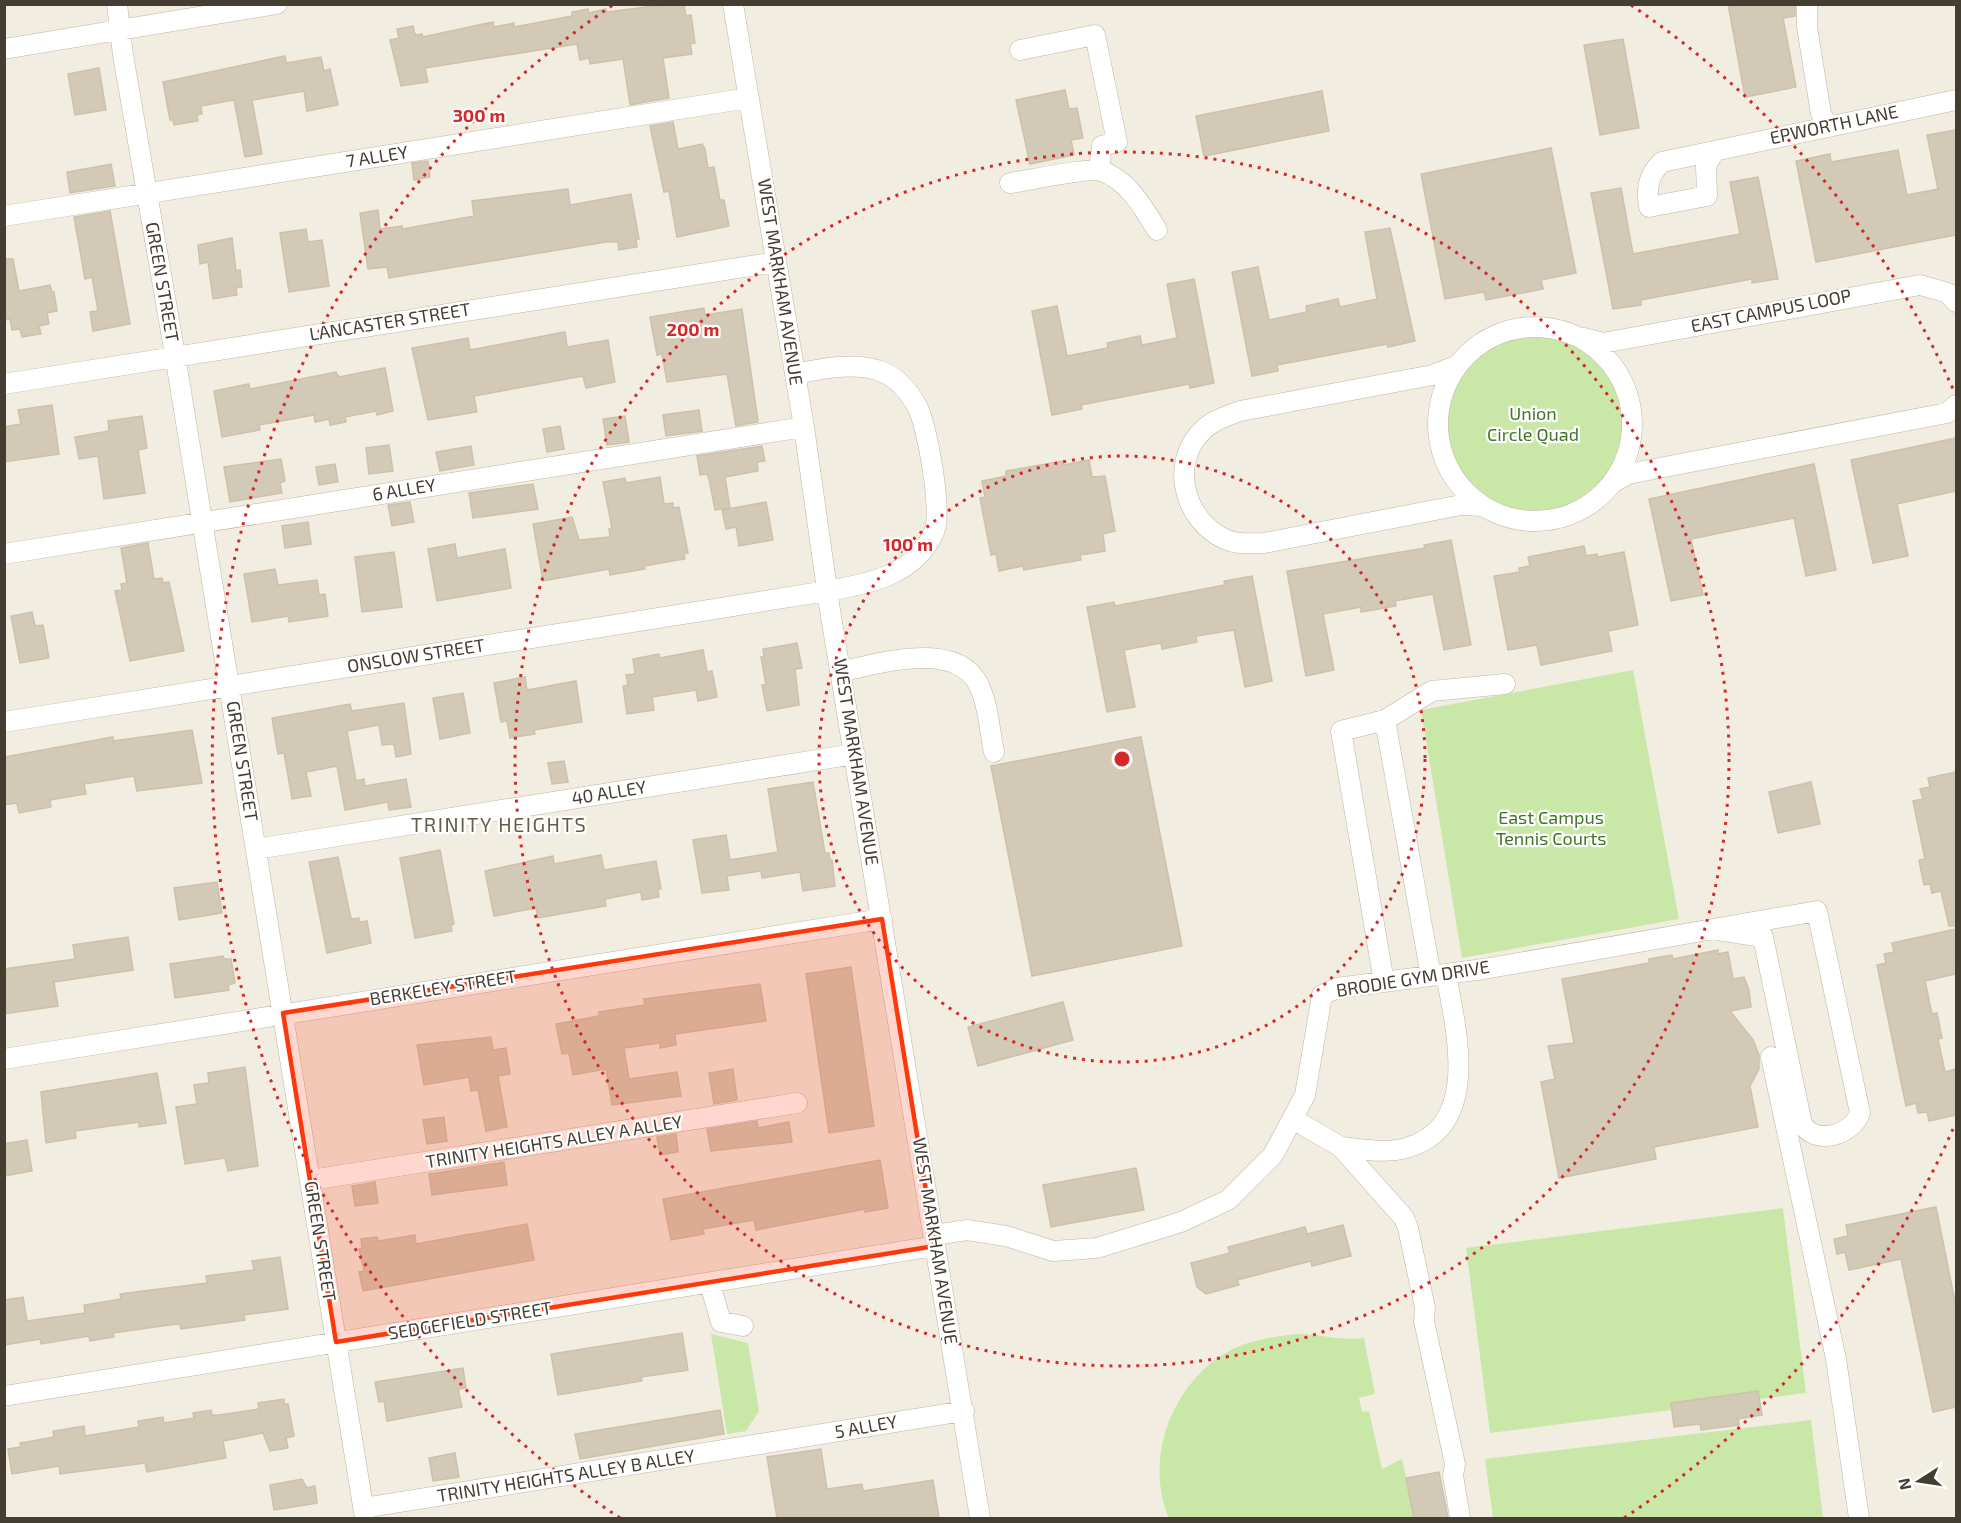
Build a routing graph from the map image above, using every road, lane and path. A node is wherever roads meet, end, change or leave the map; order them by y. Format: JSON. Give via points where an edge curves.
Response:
{"nodes":[{"id":1,"x":117,"y":4,"type":"edge"},
{"id":2,"x":277,"y":4,"type":"edge"},
{"id":3,"x":732,"y":4,"type":"edge"},
{"id":4,"x":1807,"y":4,"type":"edge"},
{"id":5,"x":120,"y":30,"type":"junction"},
{"id":6,"x":4,"y":49,"type":"edge"},
{"id":7,"x":1020,"y":50,"type":"dead end"},
{"id":8,"x":749,"y":98,"type":"junction"},
{"id":9,"x":1956,"y":100,"type":"edge"},
{"id":10,"x":1828,"y":126,"type":"junction"},
{"id":11,"x":1713,"y":153,"type":"dead end"},
{"id":12,"x":1100,"y":170,"type":"junction"},
{"id":13,"x":1010,"y":183,"type":"dead end"},
{"id":14,"x":146,"y":194,"type":"junction"},
{"id":15,"x":4,"y":216,"type":"edge"},
{"id":16,"x":1157,"y":230,"type":"dead end"},
{"id":17,"x":776,"y":262,"type":"junction"},
{"id":18,"x":1956,"y":302,"type":"edge"},
{"id":19,"x":1582,"y":339,"type":"junction"},
{"id":20,"x":175,"y":355,"type":"junction"},
{"id":21,"x":1458,"y":365,"type":"junction"},
{"id":22,"x":795,"y":374,"type":"junction"},
{"id":23,"x":4,"y":384,"type":"edge"},
{"id":24,"x":1956,"y":405,"type":"edge"},
{"id":25,"x":804,"y":427,"type":"junction"},
{"id":26,"x":1612,"y":483,"type":"junction"},
{"id":27,"x":1483,"y":506,"type":"junction"},
{"id":28,"x":203,"y":522,"type":"junction"},
{"id":29,"x":4,"y":554,"type":"edge"},
{"id":30,"x":827,"y":591,"type":"junction"},
{"id":31,"x":841,"y":671,"type":"junction"},
{"id":32,"x":1505,"y":684,"type":"dead end"},
{"id":33,"x":229,"y":686,"type":"junction"},
{"id":34,"x":1386,"y":720,"type":"junction"},
{"id":35,"x":4,"y":722,"type":"edge"},
{"id":36,"x":994,"y":752,"type":"dead end"},
{"id":37,"x":855,"y":754,"type":"junction"},
{"id":38,"x":256,"y":849,"type":"junction"},
{"id":39,"x":882,"y":919,"type":"junction"},
{"id":40,"x":1718,"y":930,"type":"junction"},
{"id":41,"x":1438,"y":975,"type":"junction"},
{"id":42,"x":1384,"y":982,"type":"junction"},
{"id":43,"x":283,"y":1013,"type":"junction"},
{"id":44,"x":1770,"y":1057,"type":"dead end"},
{"id":45,"x":4,"y":1059,"type":"edge"},
{"id":46,"x":797,"y":1104,"type":"dead end"},
{"id":47,"x":1293,"y":1119,"type":"junction"},
{"id":48,"x":1341,"y":1147,"type":"junction"},
{"id":49,"x":311,"y":1179,"type":"junction"},
{"id":50,"x":934,"y":1240,"type":"junction"},
{"id":51,"x":710,"y":1284,"type":"junction"},
{"id":52,"x":743,"y":1326,"type":"dead end"},
{"id":53,"x":336,"y":1341,"type":"junction"},
{"id":54,"x":4,"y":1396,"type":"edge"},
{"id":55,"x":964,"y":1411,"type":"junction"},
{"id":56,"x":769,"y":1438,"type":"joint"},
{"id":57,"x":364,"y":1513,"type":"edge"},
{"id":58,"x":980,"y":1518,"type":"edge"},
{"id":59,"x":1460,"y":1518,"type":"edge"},
{"id":60,"x":1859,"y":1518,"type":"edge"}],
"edges":[{"from":1,"to":5,"type":"street","name":"GREEN STREET"},
{"from":2,"to":5,"type":"street"},
{"from":3,"to":8,"type":"street","name":"WEST MARKHAM AVENUE"},
{"from":4,"to":10,"type":"street","via":[[1821,114]]},
{"from":5,"to":6,"type":"street"},
{"from":5,"to":14,"type":"street","name":"GREEN STREET"},
{"from":7,"to":12,"type":"street","via":[[1095,35],[1117,142],[1102,146]]},
{"from":8,"to":14,"type":"street","name":"7 ALLEY"},
{"from":8,"to":17,"type":"street","name":"WEST MARKHAM AVENUE"},
{"from":9,"to":10,"type":"street","name":"EPWORTH LANE"},
{"from":10,"to":11,"type":"street","name":"EPWORTH LANE"},
{"from":12,"to":13,"type":"street"},
{"from":12,"to":16,"type":"street","via":[[1141,203]]},
{"from":14,"to":15,"type":"street","name":"7 ALLEY"},
{"from":14,"to":20,"type":"street","name":"GREEN STREET"},
{"from":17,"to":20,"type":"street","name":"LANCASTER STREET"},
{"from":17,"to":22,"type":"street","name":"WEST MARKHAM AVENUE"},
{"from":18,"to":19,"type":"street","name":"EAST CAMPUS LOOP","via":[[1948,293],[1920,285],[1603,343]]},
{"from":19,"to":21,"type":"street","via":[[1553,328],[1511,329],[1483,342]]},
{"from":19,"to":26,"type":"street","via":[[1614,368],[1632,414],[1630,445]]},
{"from":20,"to":23,"type":"street","name":"LANCASTER STREET"},
{"from":20,"to":28,"type":"street","name":"GREEN STREET"},
{"from":21,"to":27,"type":"street","via":[[1444,389],[1440,439],[1455,478]]},
{"from":21,"to":27,"type":"street","via":[[1433,375],[1240,411],[1219,419],[1204,428],[1189,450],[1184,467],[1185,492],[1201,522],[1229,541],[1245,544],[1461,505]]},
{"from":22,"to":25,"type":"street","name":"WEST MARKHAM AVENUE"},
{"from":22,"to":30,"type":"street","name":"ONSLOW STREET","via":[[831,367],[876,370],[902,384],[918,407],[935,488],[936,530],[907,566],[887,578]]},
{"from":24,"to":26,"type":"street","via":[[1947,412],[1926,417],[1628,474]]},
{"from":25,"to":28,"type":"street","name":"6 ALLEY"},
{"from":25,"to":30,"type":"street","name":"WEST MARKHAM AVENUE"},
{"from":26,"to":27,"type":"street","via":[[1580,510],[1550,520],[1511,518]]},
{"from":28,"to":29,"type":"street","name":"6 ALLEY"},
{"from":28,"to":33,"type":"street","name":"GREEN STREET"},
{"from":30,"to":31,"type":"street","name":"WEST MARKHAM AVENUE"},
{"from":30,"to":33,"type":"street","name":"ONSLOW STREET"},
{"from":31,"to":36,"type":"street","via":[[923,657],[956,665],[971,674],[983,693]]},
{"from":31,"to":37,"type":"street","name":"WEST MARKHAM AVENUE"},
{"from":32,"to":34,"type":"street","via":[[1432,691]]},
{"from":33,"to":35,"type":"street","name":"ONSLOW STREET"},
{"from":33,"to":38,"type":"street","name":"GREEN STREET"},
{"from":34,"to":41,"type":"street"},
{"from":34,"to":42,"type":"street","via":[[1341,731]]},
{"from":37,"to":38,"type":"street","name":"40 ALLEY"},
{"from":37,"to":39,"type":"street","name":"WEST MARKHAM AVENUE"},
{"from":38,"to":43,"type":"street","name":"GREEN STREET"},
{"from":39,"to":43,"type":"street","name":"BERKELEY STREET"},
{"from":39,"to":50,"type":"street","name":"WEST MARKHAM AVENUE"},
{"from":40,"to":40,"type":"street","name":"BRODIE GYM DRIVE","via":[[1817,911],[1860,1113],[1857,1123],[1848,1131],[1817,1136],[1808,1133],[1802,1124],[1763,937]]},
{"from":40,"to":41,"type":"street","name":"BRODIE GYM DRIVE"},
{"from":41,"to":42,"type":"street","name":"BRODIE GYM DRIVE"},
{"from":41,"to":48,"type":"street","via":[[1460,1056],[1456,1093],[1448,1116],[1427,1140],[1404,1149]]},
{"from":42,"to":47,"type":"street","name":"BRODIE GYM DRIVE","via":[[1337,988],[1322,995],[1305,1095]]},
{"from":43,"to":45,"type":"street","name":"BERKELEY STREET"},
{"from":43,"to":49,"type":"street","name":"GREEN STREET"},
{"from":44,"to":60,"type":"street","via":[[1836,1359]]},
{"from":46,"to":49,"type":"street","name":"TRINITY HEIGHTS ALLEY A ALLEY"},
{"from":47,"to":48,"type":"street"},
{"from":47,"to":50,"type":"street","name":"BRODIE GYM DRIVE","via":[[1273,1155],[1228,1200],[1140,1236],[1097,1248],[1053,1251],[1005,1236],[967,1230]]},
{"from":48,"to":59,"type":"street","via":[[1404,1218],[1408,1228],[1455,1464],[1453,1475]]},
{"from":49,"to":53,"type":"street","name":"GREEN STREET"},
{"from":50,"to":51,"type":"street","name":"SEDGEFIELD STREET"},
{"from":50,"to":55,"type":"street","name":"WEST MARKHAM AVENUE"},
{"from":51,"to":52,"type":"street","via":[[721,1323]]},
{"from":51,"to":53,"type":"street","name":"SEDGEFIELD STREET"},
{"from":53,"to":54,"type":"street","name":"SEDGEFIELD STREET"},
{"from":53,"to":57,"type":"street","name":"GREEN STREET"},
{"from":55,"to":56,"type":"street","name":"5 ALLEY"},
{"from":55,"to":58,"type":"street","name":"WEST MARKHAM AVENUE"},
{"from":56,"to":57,"type":"street","name":"TRINITY HEIGHTS ALLEY B ALLEY"}]}
